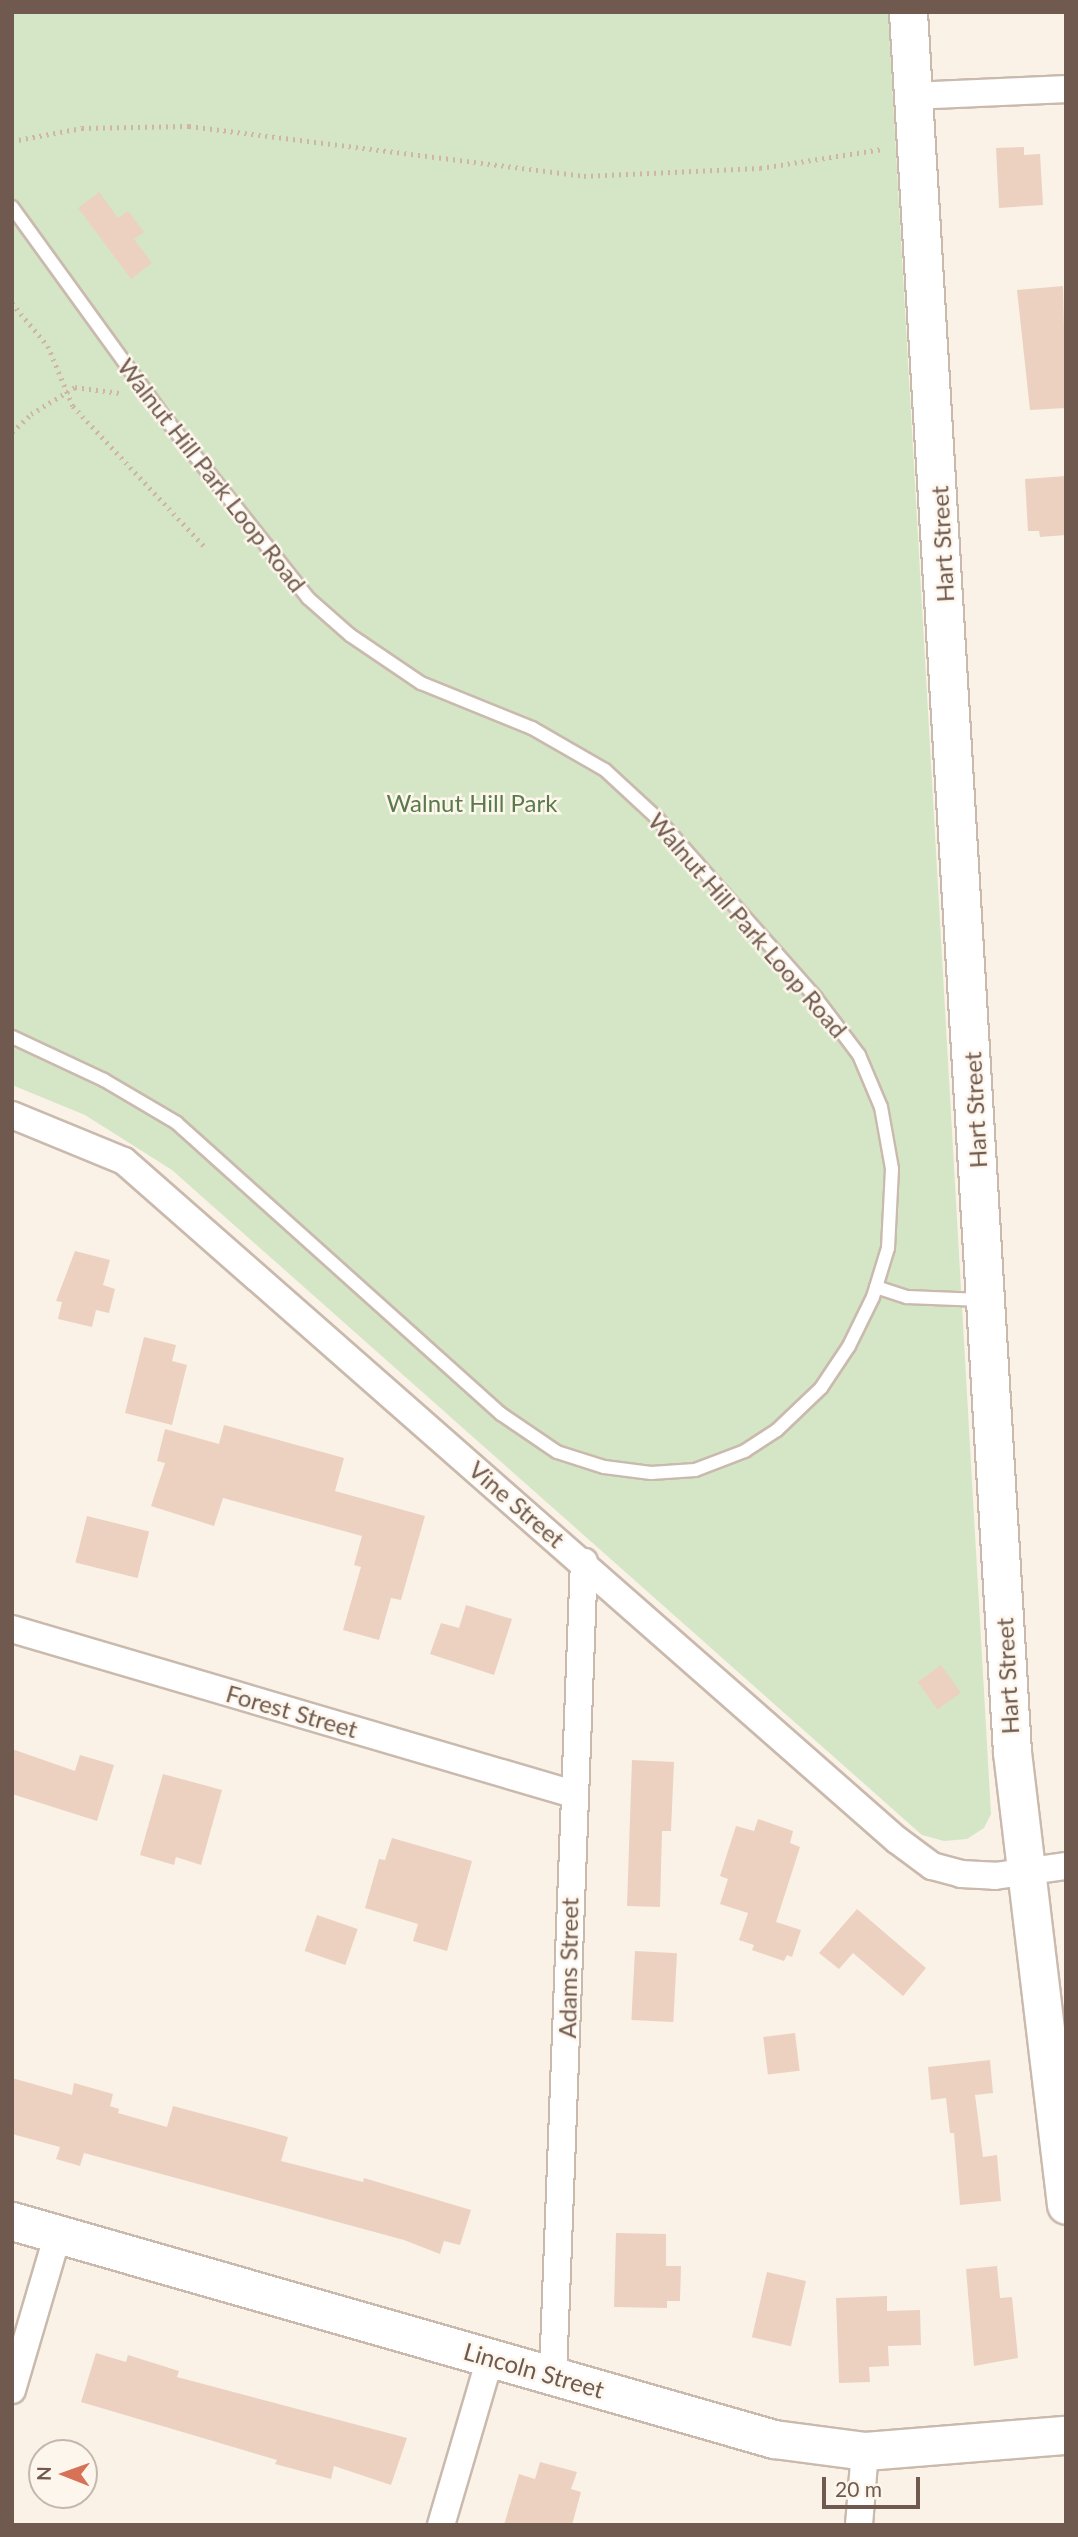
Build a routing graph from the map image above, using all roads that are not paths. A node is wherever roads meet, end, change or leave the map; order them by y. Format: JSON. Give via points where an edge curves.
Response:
{"nodes":[{"id":1,"x":908,"y":12,"type":"edge"},
{"id":2,"x":1066,"y":89,"type":"edge"},
{"id":3,"x":914,"y":96,"type":"junction"},
{"id":4,"x":12,"y":207,"type":"edge"},
{"id":5,"x":12,"y":1037,"type":"edge"},
{"id":6,"x":12,"y":1115,"type":"edge"},
{"id":7,"x":876,"y":1287,"type":"junction"},
{"id":8,"x":986,"y":1300,"type":"junction"},
{"id":9,"x":584,"y":1562,"type":"junction"},
{"id":10,"x":12,"y":1629,"type":"edge"},
{"id":11,"x":573,"y":1794,"type":"junction"},
{"id":12,"x":1066,"y":1866,"type":"edge"},
{"id":13,"x":1023,"y":1872,"type":"junction"},
{"id":14,"x":1066,"y":2205,"type":"edge"},
{"id":15,"x":12,"y":2221,"type":"edge"},
{"id":16,"x":58,"y":2234,"type":"junction"},
{"id":17,"x":490,"y":2358,"type":"junction"},
{"id":18,"x":553,"y":2375,"type":"junction"},
{"id":19,"x":12,"y":2390,"type":"edge"},
{"id":20,"x":1066,"y":2435,"type":"edge"},
{"id":21,"x":865,"y":2451,"type":"junction"},
{"id":22,"x":441,"y":2525,"type":"edge"},
{"id":23,"x":859,"y":2525,"type":"edge"}],
"edges":[{"from":1,"to":3,"type":"street","name":"Hart Street"},
{"from":2,"to":3,"type":"street"},
{"from":3,"to":8,"type":"street","name":"Hart Street"},
{"from":4,"to":7,"type":"lane","name":"Walnut Hill Park Loop Road","via":[[274,560],[336,623],[421,683],[525,725],[605,770],[657,818],[822,1005],[864,1065],[885,1124],[892,1169],[892,1216]]},
{"from":5,"to":7,"type":"lane","name":"Walnut Hill Park Loop Road","via":[[116,1086],[177,1123],[477,1394],[544,1445],[582,1462],[626,1471],[679,1472],[713,1465],[756,1445],[821,1388],[849,1346]]},
{"from":6,"to":9,"type":"street","name":"Vine Street","via":[[124,1161]]},
{"from":7,"to":8,"type":"lane","via":[[907,1297]]},
{"from":8,"to":13,"type":"street","name":"Hart Street"},
{"from":9,"to":11,"type":"street","name":"Adams Street"},
{"from":9,"to":13,"type":"street","name":"Vine Street","via":[[932,1866],[961,1874]]},
{"from":10,"to":11,"type":"street","name":"Forest Street"},
{"from":11,"to":18,"type":"street","name":"Adams Street","via":[[561,2250]]},
{"from":12,"to":13,"type":"street","name":"Vine Street"},
{"from":13,"to":14,"type":"street","name":"Hart Street"},
{"from":15,"to":16,"type":"street","name":"Lincoln Street"},
{"from":16,"to":17,"type":"street","name":"Lincoln Street"},
{"from":16,"to":19,"type":"street"},
{"from":17,"to":18,"type":"street","name":"Lincoln Street"},
{"from":17,"to":22,"type":"street"},
{"from":18,"to":21,"type":"street","name":"Lincoln Street","via":[[774,2439]]},
{"from":20,"to":21,"type":"street","name":"Lincoln Street"},
{"from":21,"to":23,"type":"street"}]}
